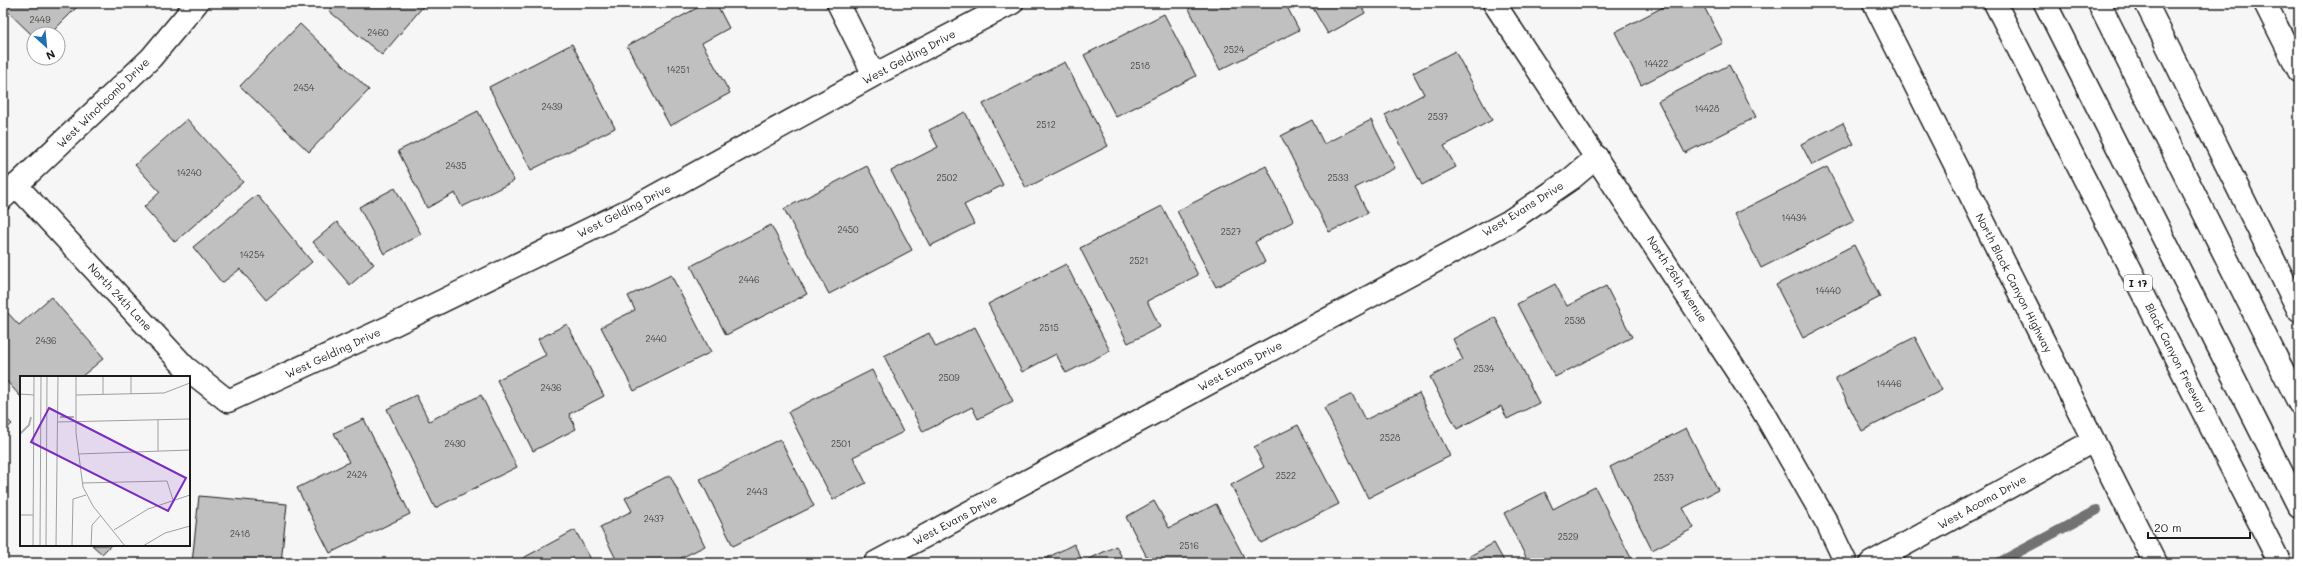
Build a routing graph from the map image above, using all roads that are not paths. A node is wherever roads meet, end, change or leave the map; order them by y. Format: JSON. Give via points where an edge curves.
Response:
{"nodes":[{"id":1,"x":197,"y":3,"type":"edge"},
{"id":2,"x":838,"y":3,"type":"edge"},
{"id":3,"x":1012,"y":3,"type":"edge"},
{"id":4,"x":1494,"y":3,"type":"edge"},
{"id":5,"x":1874,"y":3,"type":"edge"},
{"id":6,"x":1995,"y":3,"type":"edge"},
{"id":7,"x":2045,"y":3,"type":"edge"},
{"id":8,"x":2099,"y":3,"type":"edge"},
{"id":9,"x":2146,"y":3,"type":"edge"},
{"id":10,"x":2265,"y":3,"type":"edge"},
{"id":11,"x":2299,"y":71,"type":"edge"},
{"id":12,"x":874,"y":75,"type":"junction"},
{"id":13,"x":1597,"y":157,"type":"junction"},
{"id":14,"x":10,"y":192,"type":"edge"},
{"id":15,"x":2299,"y":310,"type":"edge"},
{"id":16,"x":228,"y":401,"type":"joint"},
{"id":17,"x":2299,"y":403,"type":"edge"},
{"id":18,"x":2093,"y":441,"type":"junction"},
{"id":19,"x":2299,"y":507,"type":"edge"},
{"id":20,"x":875,"y":563,"type":"edge"},
{"id":21,"x":1846,"y":563,"type":"edge"},
{"id":22,"x":1871,"y":563,"type":"edge"},
{"id":23,"x":2155,"y":563,"type":"edge"},
{"id":24,"x":2280,"y":563,"type":"edge"}],
"edges":[{"from":1,"to":14,"type":"main road","name":"West Winchcomb Drive","via":[[150,58]]},
{"from":2,"to":12,"type":"main road"},
{"from":3,"to":12,"type":"main road","name":"West Gelding Drive"},
{"from":4,"to":13,"type":"main road","name":"North 26th Avenue"},
{"from":5,"to":18,"type":"main road","name":"North Black Canyon Highway"},
{"from":6,"to":24,"type":"main road","name":"Black Canyon Freeway","number":"I 17"},
{"from":7,"to":19,"type":"main road"},
{"from":8,"to":17,"type":"main road"},
{"from":9,"to":15,"type":"main road"},
{"from":10,"to":11,"type":"main road"},
{"from":12,"to":16,"type":"main road","name":"West Gelding Drive","via":[[633,208],[391,326]]},
{"from":13,"to":20,"type":"main road","name":"West Evans Drive","via":[[1571,179],[1508,222]]},
{"from":13,"to":21,"type":"main road","name":"North 26th Avenue","via":[[1763,410],[1827,523]]},
{"from":14,"to":16,"type":"main road","name":"North 24th Lane","via":[[185,367]]},
{"from":18,"to":22,"type":"main road","name":"West Acoma Drive"},
{"from":18,"to":23,"type":"main road","name":"North Black Canyon Highway"}]}
